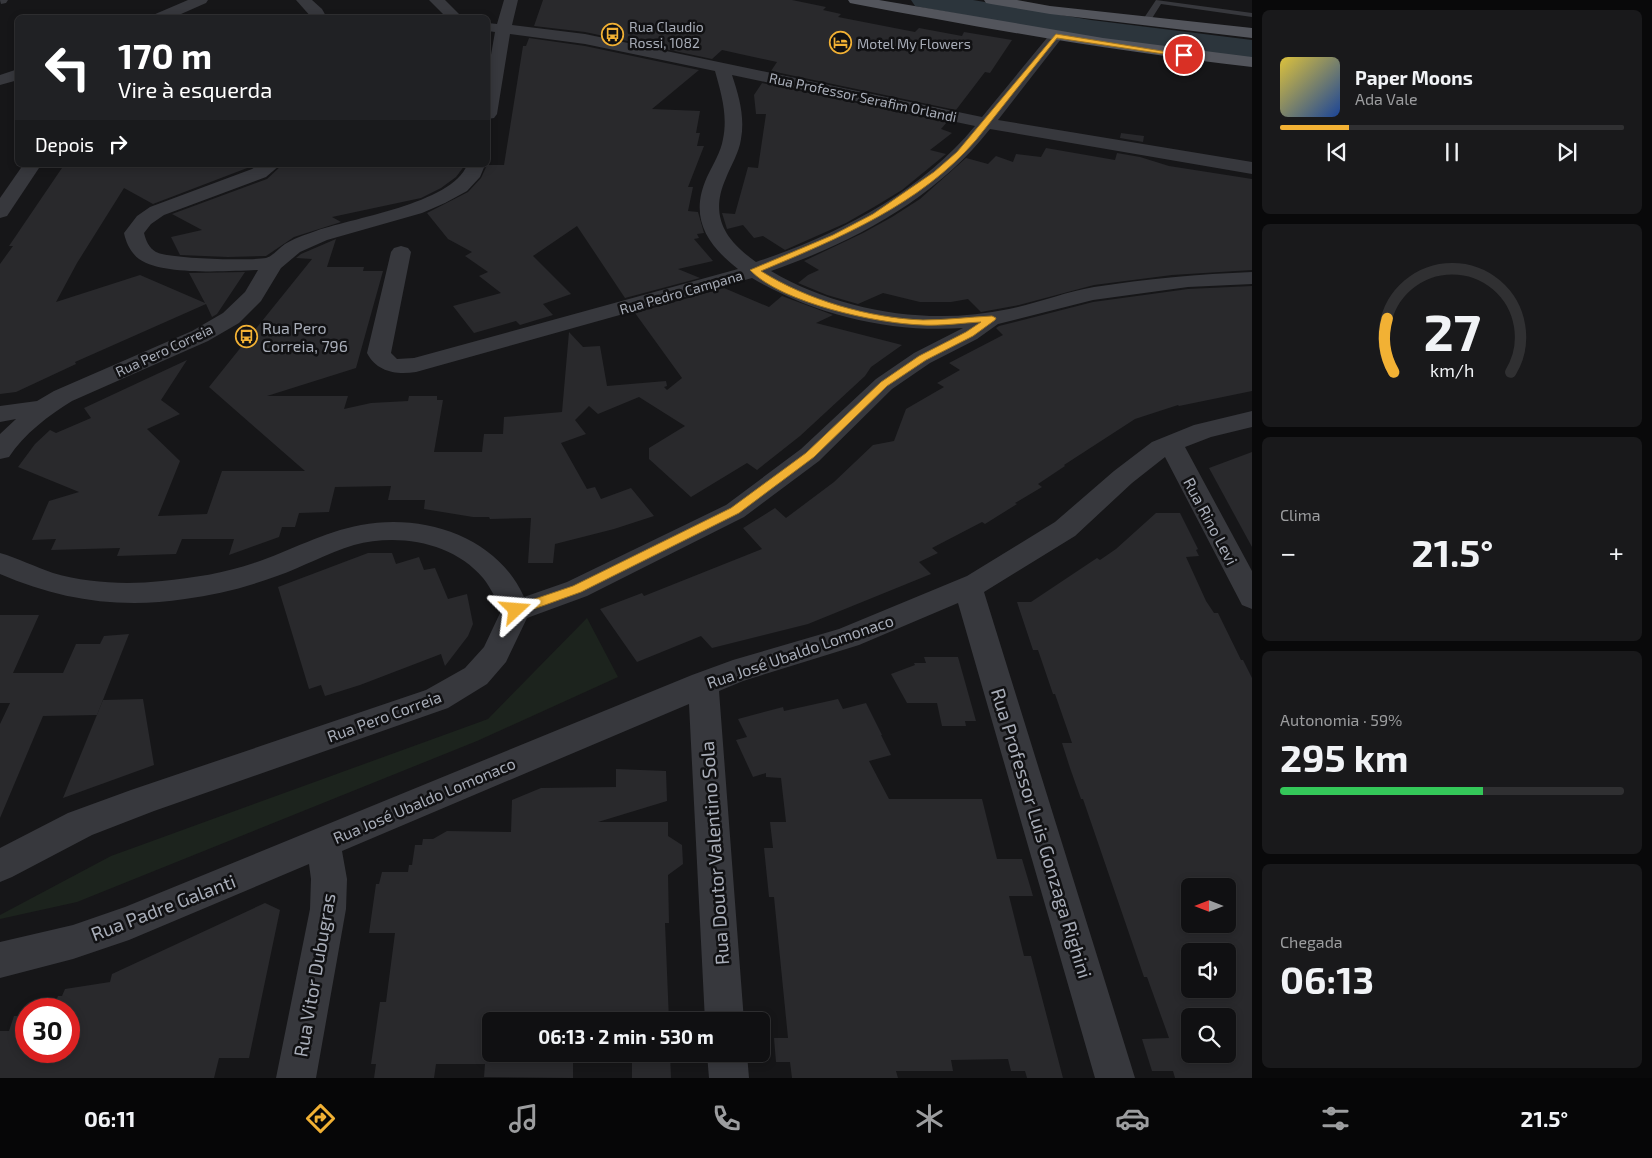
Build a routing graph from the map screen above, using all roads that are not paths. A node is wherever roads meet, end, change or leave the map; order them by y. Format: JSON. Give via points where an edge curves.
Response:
{"nodes":[{"id":1,"x":201,"y":0,"type":"edge"},
{"id":2,"x":303,"y":0,"type":"edge"},
{"id":3,"x":436,"y":0,"type":"edge"},
{"id":4,"x":511,"y":0,"type":"edge"},
{"id":5,"x":856,"y":0,"type":"edge"},
{"id":6,"x":991,"y":0,"type":"edge"},
{"id":7,"x":1160,"y":1,"type":"edge"},
{"id":8,"x":165,"y":15,"type":"edge"},
{"id":9,"x":318,"y":15,"type":"edge"},
{"id":10,"x":453,"y":15,"type":"edge"},
{"id":11,"x":1252,"y":15,"type":"edge"},
{"id":12,"x":1146,"y":21,"type":"junction"},
{"id":13,"x":496,"y":28,"type":"edge"},
{"id":14,"x":1252,"y":34,"type":"edge"},
{"id":15,"x":1056,"y":36,"type":"junction"},
{"id":16,"x":1252,"y":62,"type":"edge"},
{"id":17,"x":722,"y":67,"type":"junction"},
{"id":18,"x":15,"y":75,"type":"edge"},
{"id":19,"x":0,"y":80,"type":"edge"},
{"id":20,"x":490,"y":92,"type":"edge"},
{"id":21,"x":986,"y":123,"type":"junction"},
{"id":22,"x":268,"y":167,"type":"edge"},
{"id":23,"x":475,"y":167,"type":"edge"},
{"id":24,"x":1252,"y":168,"type":"edge"},
{"id":25,"x":22,"y":171,"type":"edge"},
{"id":26,"x":0,"y":212,"type":"edge"},
{"id":27,"x":401,"y":252,"type":"dead end"},
{"id":28,"x":273,"y":264,"type":"junction"},
{"id":29,"x":755,"y":270,"type":"junction"},
{"id":30,"x":1252,"y":278,"type":"edge"},
{"id":31,"x":992,"y":318,"type":"junction"},
{"id":32,"x":44,"y":408,"type":"junction"},
{"id":33,"x":0,"y":414,"type":"edge"},
{"id":34,"x":1252,"y":419,"type":"edge"},
{"id":35,"x":1171,"y":444,"type":"junction"},
{"id":36,"x":0,"y":450,"type":"edge"},
{"id":37,"x":0,"y":564,"type":"edge"},
{"id":38,"x":968,"y":587,"type":"junction"},
{"id":39,"x":1252,"y":598,"type":"edge"},
{"id":40,"x":516,"y":610,"type":"junction"},
{"id":41,"x":703,"y":684,"type":"junction"},
{"id":42,"x":323,"y":842,"type":"junction"},
{"id":43,"x":0,"y":866,"type":"edge"},
{"id":44,"x":0,"y":960,"type":"edge"},
{"id":45,"x":724,"y":1012,"type":"edge"},
{"id":46,"x":727,"y":1062,"type":"edge"},
{"id":47,"x":296,"y":1078,"type":"edge"},
{"id":48,"x":728,"y":1078,"type":"edge"},
{"id":49,"x":1115,"y":1078,"type":"edge"}],
"edges":[{"from":1,"to":8,"type":"street"},
{"from":2,"to":9,"type":"street"},
{"from":3,"to":10,"type":"street"},
{"from":4,"to":13,"type":"street"},
{"from":5,"to":15,"type":"main road"},
{"from":6,"to":12,"type":"main road"},
{"from":7,"to":11,"type":"lane"},
{"from":7,"to":12,"type":"lane"},
{"from":12,"to":14,"type":"main road"},
{"from":13,"to":17,"type":"street","name":"Rua Professor Serafim Orlandi","via":[[585,39]]},
{"from":13,"to":20,"type":"street"},
{"from":15,"to":16,"type":"main road"},
{"from":15,"to":21,"type":"street","name":"Rua Pedro Campana"},
{"from":17,"to":21,"type":"street","name":"Rua Professor Serafim Orlandi"},
{"from":17,"to":29,"type":"street","via":[[734,104],[734,121],[732,141],[708,201],[710,218],[721,240],[736,258]]},
{"from":18,"to":19,"type":"street"},
{"from":21,"to":24,"type":"street","name":"Rua Professor Serafim Orlandi"},
{"from":21,"to":29,"type":"street","name":"Rua Pedro Campana","via":[[960,154],[876,216]]},
{"from":22,"to":28,"type":"street","via":[[157,211],[134,233],[142,251],[151,258],[167,262]]},
{"from":23,"to":28,"type":"street","name":"Rua Pero Correia","via":[[460,187],[438,199],[415,209],[320,236],[293,248]]},
{"from":25,"to":26,"type":"street"},
{"from":27,"to":29,"type":"street","name":"Rua Pedro Campana","via":[[379,353],[384,362],[399,366],[416,365]]},
{"from":28,"to":32,"type":"street","name":"Rua Pero Correia","via":[[254,296],[231,318],[200,336],[86,385]]},
{"from":29,"to":31,"type":"street","via":[[809,300],[885,319],[924,322]]},
{"from":30,"to":31,"type":"street","via":[[1188,281],[1092,294]]},
{"from":31,"to":40,"type":"street","via":[[884,384],[810,455],[735,510],[577,589]]},
{"from":32,"to":33,"type":"street"},
{"from":32,"to":36,"type":"street","name":"Rua Pero Correia"},
{"from":34,"to":35,"type":"street","name":"Rua José Ubaldo Lomonaco","via":[[1203,431]]},
{"from":35,"to":38,"type":"street","name":"Rua José Ubaldo Lomonaco","via":[[1123,477],[1065,529]]},
{"from":35,"to":39,"type":"street","name":"Rua Rino Levi"},
{"from":37,"to":40,"type":"street","via":[[77,589],[122,594],[177,590],[251,574],[360,534],[416,532],[462,546],[482,559],[510,593]]},
{"from":38,"to":41,"type":"street","name":"Rua José Ubaldo Lomonaco","via":[[848,637]]},
{"from":38,"to":49,"type":"street","name":"Rua Professor Luis Gonzaga Righini"},
{"from":40,"to":43,"type":"street","name":"Rua Pero Correia","via":[[495,654],[476,676],[437,699],[80,824]]},
{"from":41,"to":42,"type":"street","name":"Rua José Ubaldo Lomonaco"},
{"from":41,"to":45,"type":"street","name":"Rua Doutor Valentino Sola"},
{"from":42,"to":44,"type":"street","name":"Rua Padre Galanti","via":[[129,923],[73,942]]},
{"from":42,"to":47,"type":"street","name":"Rua Vitor Dubugras","via":[[329,879],[328,909]]},
{"from":46,"to":48,"type":"street"}]}
